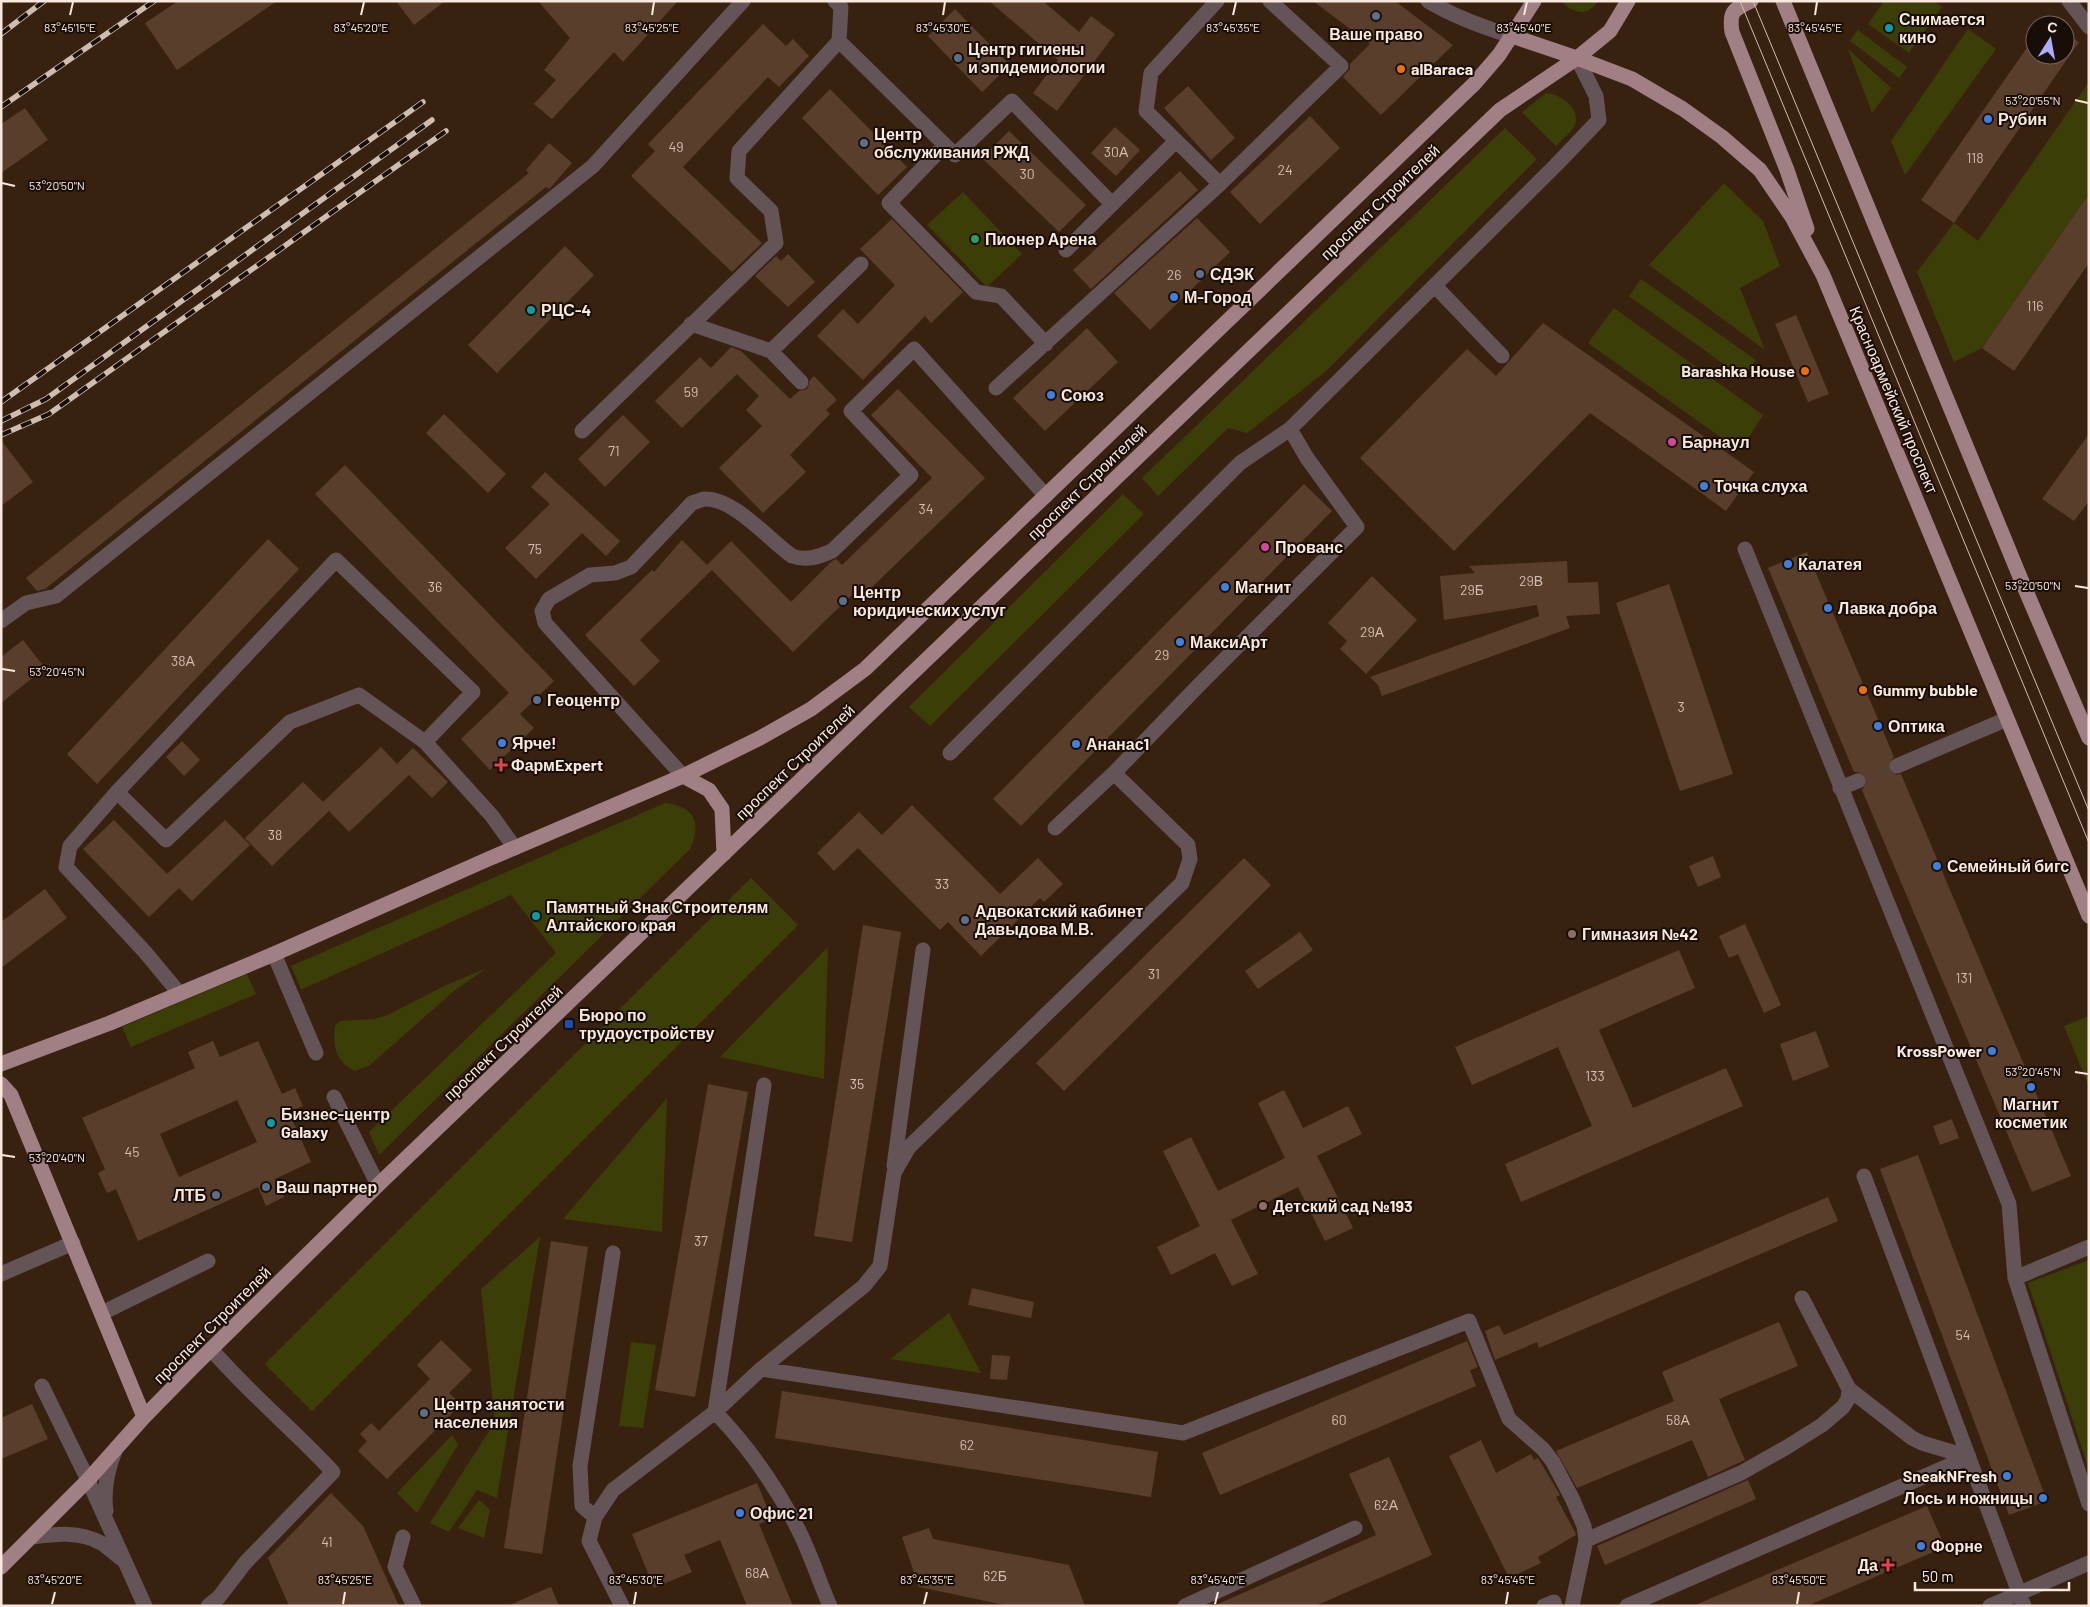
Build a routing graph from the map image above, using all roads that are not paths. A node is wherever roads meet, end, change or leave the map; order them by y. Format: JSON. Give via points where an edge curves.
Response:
{"nodes":[{"id":1,"x":743,"y":1,"type":"edge"},
{"id":2,"x":835,"y":1,"type":"edge"},
{"id":3,"x":1217,"y":1,"type":"edge"},
{"id":4,"x":1428,"y":1,"type":"edge"},
{"id":5,"x":1534,"y":1,"type":"edge"},
{"id":6,"x":1628,"y":1,"type":"edge"},
{"id":7,"x":1751,"y":1,"type":"edge"},
{"id":8,"x":1783,"y":1,"type":"edge"},
{"id":9,"x":2069,"y":1,"type":"edge"},
{"id":10,"x":1273,"y":2,"type":"edge"},
{"id":11,"x":2089,"y":27,"type":"edge"},
{"id":12,"x":1512,"y":36,"type":"junction"},
{"id":13,"x":839,"y":41,"type":"junction"},
{"id":14,"x":1577,"y":58,"type":"junction"},
{"id":15,"x":1176,"y":141,"type":"junction"},
{"id":16,"x":945,"y":145,"type":"junction"},
{"id":17,"x":1220,"y":184,"type":"junction"},
{"id":18,"x":1112,"y":204,"type":"junction"},
{"id":19,"x":1066,"y":250,"type":"dead end"},
{"id":20,"x":861,"y":264,"type":"dead end"},
{"id":21,"x":1823,"y":275,"type":"junction"},
{"id":22,"x":1435,"y":286,"type":"junction"},
{"id":23,"x":691,"y":324,"type":"junction"},
{"id":24,"x":1046,"y":344,"type":"junction"},
{"id":25,"x":771,"y":351,"type":"junction"},
{"id":26,"x":1502,"y":356,"type":"dead end"},
{"id":27,"x":800,"y":382,"type":"dead end"},
{"id":28,"x":996,"y":388,"type":"dead end"},
{"id":29,"x":1290,"y":429,"type":"junction"},
{"id":30,"x":582,"y":431,"type":"dead end"},
{"id":31,"x":1046,"y":496,"type":"junction"},
{"id":32,"x":1745,"y":549,"type":"dead end"},
{"id":33,"x":1,"y":621,"type":"edge"},
{"id":34,"x":2007,"y":719,"type":"junction"},
{"id":35,"x":2089,"y":738,"type":"edge"},
{"id":36,"x":425,"y":742,"type":"junction"},
{"id":37,"x":950,"y":753,"type":"dead end"},
{"id":38,"x":1897,"y":766,"type":"tunnel mouth"},
{"id":39,"x":1114,"y":773,"type":"junction"},
{"id":40,"x":683,"y":776,"type":"junction"},
{"id":41,"x":1858,"y":781,"type":"tunnel mouth"},
{"id":42,"x":1840,"y":788,"type":"junction"},
{"id":43,"x":117,"y":792,"type":"junction"},
{"id":44,"x":1055,"y":828,"type":"dead end"},
{"id":45,"x":515,"y":848,"type":"junction"},
{"id":46,"x":724,"y":854,"type":"junction"},
{"id":47,"x":2089,"y":916,"type":"edge"},
{"id":48,"x":923,"y":950,"type":"dead end"},
{"id":49,"x":274,"y":954,"type":"junction"},
{"id":50,"x":179,"y":993,"type":"junction"},
{"id":51,"x":316,"y":1053,"type":"dead end"},
{"id":52,"x":1,"y":1064,"type":"edge"},
{"id":53,"x":1,"y":1084,"type":"edge"},
{"id":54,"x":764,"y":1085,"type":"dead end"},
{"id":55,"x":334,"y":1097,"type":"dead end"},
{"id":56,"x":894,"y":1173,"type":"junction"},
{"id":57,"x":1864,"y":1176,"type":"dead end"},
{"id":58,"x":378,"y":1185,"type":"junction"},
{"id":59,"x":73,"y":1243,"type":"junction"},
{"id":60,"x":2089,"y":1247,"type":"edge"},
{"id":61,"x":613,"y":1253,"type":"dead end"},
{"id":62,"x":208,"y":1260,"type":"dead end"},
{"id":63,"x":1,"y":1274,"type":"edge"},
{"id":64,"x":2014,"y":1278,"type":"junction"},
{"id":65,"x":1802,"y":1298,"type":"dead end"},
{"id":66,"x":102,"y":1313,"type":"junction"},
{"id":67,"x":211,"y":1349,"type":"junction"},
{"id":68,"x":761,"y":1369,"type":"junction"},
{"id":69,"x":42,"y":1386,"type":"dead end"},
{"id":70,"x":1849,"y":1389,"type":"junction"},
{"id":71,"x":715,"y":1412,"type":"junction"},
{"id":72,"x":144,"y":1417,"type":"junction"},
{"id":73,"x":118,"y":1446,"type":"junction"},
{"id":74,"x":1969,"y":1457,"type":"junction"},
{"id":75,"x":88,"y":1480,"type":"junction"},
{"id":76,"x":2089,"y":1504,"type":"edge"},
{"id":77,"x":595,"y":1517,"type":"junction"},
{"id":78,"x":107,"y":1525,"type":"junction"},
{"id":79,"x":1355,"y":1528,"type":"dead end"},
{"id":80,"x":32,"y":1537,"type":"junction"},
{"id":81,"x":403,"y":1537,"type":"dead end"},
{"id":82,"x":1586,"y":1540,"type":"junction"},
{"id":83,"x":126,"y":1563,"type":"junction"},
{"id":84,"x":2089,"y":1563,"type":"edge"},
{"id":85,"x":1,"y":1568,"type":"edge"},
{"id":86,"x":2022,"y":1599,"type":"edge"},
{"id":87,"x":145,"y":1606,"type":"edge"},
{"id":88,"x":208,"y":1606,"type":"edge"},
{"id":89,"x":414,"y":1606,"type":"edge"},
{"id":90,"x":622,"y":1606,"type":"edge"},
{"id":91,"x":830,"y":1606,"type":"edge"},
{"id":92,"x":1185,"y":1606,"type":"edge"},
{"id":93,"x":1544,"y":1606,"type":"edge"},
{"id":94,"x":1555,"y":1606,"type":"edge"},
{"id":95,"x":1572,"y":1606,"type":"edge"},
{"id":96,"x":1627,"y":1606,"type":"edge"},
{"id":97,"x":1990,"y":1606,"type":"edge"}],
"edges":[{"from":1,"to":33,"type":"street","via":[[592,166],[56,596],[26,603]]},
{"from":2,"to":13,"type":"street","via":[[841,6]]},
{"from":3,"to":15,"type":"street","via":[[1151,73],[1146,111]]},
{"from":4,"to":12,"type":"street","via":[[1450,14]]},
{"from":5,"to":12,"type":"main road","name":"проспект Строителей"},
{"from":6,"to":14,"type":"main road","name":"проспект Строителей","via":[[1610,31]]},
{"from":7,"to":21,"type":"main road","via":[[1734,10],[1729,18],[1732,32],[1787,170]]},
{"from":8,"to":35,"type":"main road"},
{"from":9,"to":11,"type":"street"},
{"from":10,"to":17,"type":"street","via":[[1340,66]]},
{"from":12,"to":14,"type":"main road","name":"Красноармейский проспект"},
{"from":12,"to":31,"type":"main road","name":"проспект Строителей","via":[[1474,84]]},
{"from":13,"to":16,"type":"street"},
{"from":13,"to":23,"type":"street","via":[[739,151],[737,178],[771,211],[776,243]]},
{"from":14,"to":21,"type":"main road","name":"Красноармейский проспект","via":[[1632,80],[1683,109],[1760,170],[1792,217]]},
{"from":14,"to":22,"type":"street","via":[[1596,96],[1599,120]]},
{"from":14,"to":46,"type":"main road","name":"проспект Строителей","via":[[1500,110]]},
{"from":15,"to":17,"type":"street"},
{"from":15,"to":18,"type":"street"},
{"from":16,"to":18,"type":"street","via":[[956,156],[1012,101]]},
{"from":16,"to":24,"type":"street","via":[[889,203],[976,292],[1001,296]]},
{"from":17,"to":24,"type":"street"},
{"from":18,"to":19,"type":"street"},
{"from":20,"to":25,"type":"street"},
{"from":21,"to":34,"type":"main road","name":"Красноармейский проспект"},
{"from":22,"to":26,"type":"street"},
{"from":22,"to":29,"type":"street"},
{"from":23,"to":25,"type":"street"},
{"from":23,"to":30,"type":"street"},
{"from":24,"to":28,"type":"street"},
{"from":25,"to":27,"type":"street"},
{"from":29,"to":37,"type":"street","via":[[1240,463]]},
{"from":29,"to":39,"type":"street","via":[[1357,527]]},
{"from":31,"to":40,"type":"main road","name":"проспект Строителей","via":[[864,668],[811,709]]},
{"from":31,"to":40,"type":"street","via":[[914,349],[851,411],[911,475],[832,551],[803,560],[792,556],[736,511],[719,501],[704,499],[692,503],[631,567],[614,573],[590,574],[549,599],[542,611],[545,623]]},
{"from":32,"to":42,"type":"street"},
{"from":34,"to":38,"type":"street"},
{"from":34,"to":47,"type":"main road","name":"Красноармейский проспект"},
{"from":36,"to":43,"type":"street","via":[[359,695],[290,722],[166,840]]},
{"from":36,"to":43,"type":"street","via":[[473,692],[336,560]]},
{"from":36,"to":45,"type":"street","via":[[492,816]]},
{"from":39,"to":44,"type":"street"},
{"from":39,"to":56,"type":"street","via":[[1188,845],[1190,860],[1182,883],[910,1147]]},
{"from":40,"to":45,"type":"main road","name":"проспект Строителей"},
{"from":40,"to":46,"type":"main road","via":[[709,790],[722,809]]},
{"from":41,"to":42,"type":"street"},
{"from":42,"to":64,"type":"street","via":[[2009,1204]]},
{"from":43,"to":50,"type":"street","via":[[70,846],[66,867]]},
{"from":45,"to":49,"type":"main road","name":"проспект Строителей"},
{"from":46,"to":58,"type":"main road","name":"проспект Строителей"},
{"from":48,"to":56,"type":"street"},
{"from":49,"to":50,"type":"main road","name":"проспект Строителей"},
{"from":49,"to":51,"type":"street"},
{"from":50,"to":52,"type":"main road","name":"проспект Строителей"},
{"from":53,"to":59,"type":"main road","via":[[11,1095]]},
{"from":54,"to":71,"type":"street"},
{"from":55,"to":58,"type":"street"},
{"from":56,"to":68,"type":"street","via":[[880,1266],[864,1286]]},
{"from":57,"to":74,"type":"street"},
{"from":58,"to":67,"type":"main road","name":"проспект Строителей"},
{"from":59,"to":63,"type":"street"},
{"from":59,"to":66,"type":"main road"},
{"from":60,"to":64,"type":"street"},
{"from":61,"to":77,"type":"street","via":[[580,1466],[582,1506]]},
{"from":62,"to":66,"type":"street"},
{"from":64,"to":76,"type":"street"},
{"from":65,"to":70,"type":"street"},
{"from":66,"to":72,"type":"main road"},
{"from":67,"to":72,"type":"main road","name":"проспект Строителей"},
{"from":67,"to":88,"type":"street","via":[[334,1472],[245,1563]]},
{"from":68,"to":71,"type":"street"},
{"from":68,"to":82,"type":"street","via":[[1183,1433],[1469,1320],[1509,1419],[1553,1462],[1584,1526]]},
{"from":69,"to":75,"type":"street"},
{"from":70,"to":74,"type":"street","via":[[1912,1438]]},
{"from":70,"to":82,"type":"street","via":[[1843,1407],[1822,1425],[1772,1456],[1742,1473]]},
{"from":71,"to":77,"type":"street","via":[[613,1490]]},
{"from":71,"to":91,"type":"street","via":[[751,1455],[799,1531]]},
{"from":72,"to":73,"type":"main road","name":"проспект Строителей"},
{"from":73,"to":75,"type":"main road","name":"проспект Строителей"},
{"from":73,"to":78,"type":"street","via":[[104,1489]]},
{"from":74,"to":86,"type":"street"},
{"from":74,"to":96,"type":"street"},
{"from":75,"to":78,"type":"street"},
{"from":75,"to":80,"type":"main road","name":"проспект Строителей"},
{"from":77,"to":90,"type":"street","via":[[589,1541]]},
{"from":78,"to":83,"type":"street"},
{"from":79,"to":92,"type":"street"},
{"from":80,"to":83,"type":"street","via":[[58,1533],[78,1535],[101,1543]]},
{"from":80,"to":85,"type":"main road","name":"проспект Строителей"},
{"from":81,"to":89,"type":"street","via":[[395,1567]]},
{"from":82,"to":95,"type":"street"},
{"from":83,"to":87,"type":"street"},
{"from":84,"to":86,"type":"street"},
{"from":86,"to":97,"type":"street"},
{"from":93,"to":94,"type":"street","via":[[1554,1602]]}]}
